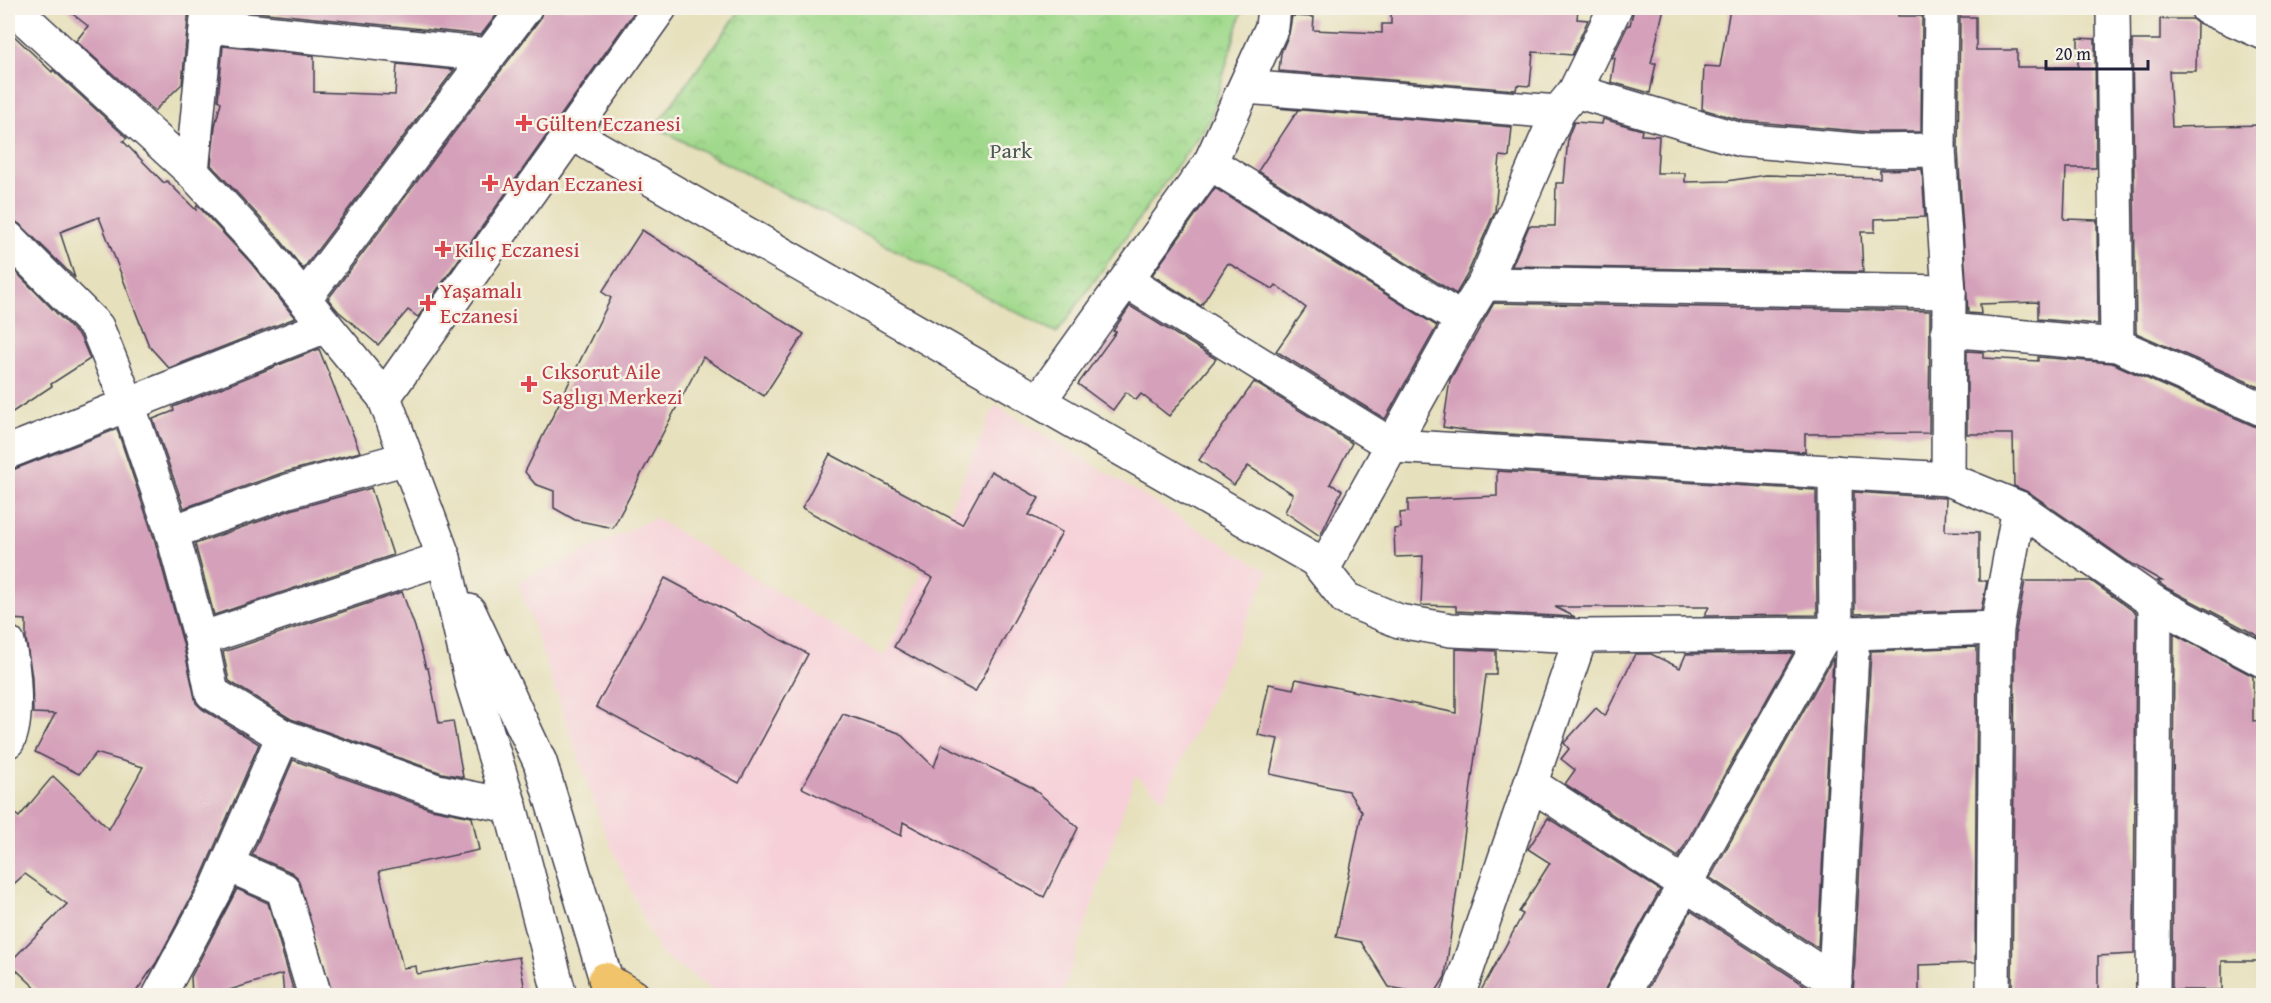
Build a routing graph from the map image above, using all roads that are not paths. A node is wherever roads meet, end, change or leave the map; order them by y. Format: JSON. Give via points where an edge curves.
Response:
{"nodes":[{"id":1,"x":14,"y":8,"type":"edge"},
{"id":2,"x":525,"y":8,"type":"edge"},
{"id":3,"x":660,"y":8,"type":"edge"},
{"id":4,"x":1274,"y":8,"type":"edge"},
{"id":5,"x":1615,"y":8,"type":"edge"},
{"id":6,"x":1941,"y":8,"type":"edge"},
{"id":7,"x":2113,"y":8,"type":"edge"},
{"id":8,"x":2207,"y":8,"type":"edge"},
{"id":9,"x":207,"y":17,"type":"edge"},
{"id":10,"x":2264,"y":33,"type":"edge"},
{"id":11,"x":489,"y":55,"type":"junction"},
{"id":12,"x":1245,"y":87,"type":"junction"},
{"id":13,"x":1566,"y":102,"type":"junction"},
{"id":14,"x":571,"y":133,"type":"junction"},
{"id":15,"x":1939,"y":150,"type":"junction"},
{"id":16,"x":1210,"y":163,"type":"junction"},
{"id":17,"x":192,"y":172,"type":"junction"},
{"id":18,"x":8,"y":238,"type":"edge"},
{"id":19,"x":1126,"y":280,"type":"junction"},
{"id":20,"x":1484,"y":285,"type":"junction"},
{"id":21,"x":1949,"y":292,"type":"junction"},
{"id":22,"x":304,"y":299,"type":"junction"},
{"id":23,"x":1462,"y":320,"type":"junction"},
{"id":24,"x":326,"y":326,"type":"junction"},
{"id":25,"x":1948,"y":330,"type":"junction"},
{"id":26,"x":2116,"y":345,"type":"junction"},
{"id":27,"x":384,"y":397,"type":"junction"},
{"id":28,"x":1040,"y":401,"type":"junction"},
{"id":29,"x":129,"y":404,"type":"junction"},
{"id":30,"x":2264,"y":410,"type":"edge"},
{"id":31,"x":1393,"y":446,"type":"junction"},
{"id":32,"x":8,"y":452,"type":"edge"},
{"id":33,"x":407,"y":458,"type":"junction"},
{"id":34,"x":1835,"y":472,"type":"junction"},
{"id":35,"x":1948,"y":479,"type":"junction"},
{"id":36,"x":2019,"y":508,"type":"junction"},
{"id":37,"x":172,"y":532,"type":"junction"},
{"id":38,"x":444,"y":558,"type":"junction"},
{"id":39,"x":1323,"y":569,"type":"junction"},
{"id":40,"x":2155,"y":603,"type":"junction"},
{"id":41,"x":1997,"y":628,"type":"junction"},
{"id":42,"x":1838,"y":634,"type":"junction"},
{"id":43,"x":1581,"y":636,"type":"junction"},
{"id":44,"x":201,"y":639,"type":"junction"},
{"id":45,"x":8,"y":643,"type":"edge"},
{"id":46,"x":2264,"y":661,"type":"edge"},
{"id":47,"x":283,"y":736,"type":"junction"},
{"id":48,"x":8,"y":741,"type":"edge"},
{"id":49,"x":1531,"y":784,"type":"junction"},
{"id":50,"x":510,"y":806,"type":"junction"},
{"id":51,"x":228,"y":865,"type":"junction"},
{"id":52,"x":1684,"y":885,"type":"junction"},
{"id":53,"x":1835,"y":989,"type":"edge"},
{"id":54,"x":616,"y":990,"type":"edge"},
{"id":55,"x":159,"y":996,"type":"edge"},
{"id":56,"x":315,"y":996,"type":"edge"},
{"id":57,"x":560,"y":996,"type":"edge"},
{"id":58,"x":1458,"y":996,"type":"edge"},
{"id":59,"x":1622,"y":996,"type":"edge"},
{"id":60,"x":1993,"y":996,"type":"edge"},
{"id":61,"x":2153,"y":996,"type":"edge"}],
"edges":[{"from":1,"to":17,"type":"street"},
{"from":2,"to":11,"type":"street"},
{"from":3,"to":14,"type":"street"},
{"from":4,"to":12,"type":"street","via":[[1272,27]]},
{"from":5,"to":13,"type":"street"},
{"from":6,"to":15,"type":"street"},
{"from":7,"to":26,"type":"street"},
{"from":8,"to":10,"type":"street"},
{"from":9,"to":11,"type":"street"},
{"from":9,"to":17,"type":"street"},
{"from":11,"to":22,"type":"street"},
{"from":12,"to":13,"type":"street"},
{"from":12,"to":16,"type":"street"},
{"from":13,"to":15,"type":"street","via":[[1741,140],[1867,151]]},
{"from":13,"to":20,"type":"street"},
{"from":14,"to":27,"type":"street"},
{"from":14,"to":28,"type":"street"},
{"from":15,"to":21,"type":"street"},
{"from":16,"to":19,"type":"street"},
{"from":16,"to":23,"type":"street"},
{"from":17,"to":22,"type":"street"},
{"from":18,"to":29,"type":"street","via":[[98,327]]},
{"from":19,"to":28,"type":"street"},
{"from":19,"to":31,"type":"street"},
{"from":20,"to":21,"type":"street"},
{"from":20,"to":23,"type":"street"},
{"from":21,"to":25,"type":"street"},
{"from":22,"to":24,"type":"street"},
{"from":23,"to":31,"type":"street"},
{"from":24,"to":27,"type":"street"},
{"from":24,"to":29,"type":"street"},
{"from":25,"to":26,"type":"street"},
{"from":25,"to":35,"type":"street"},
{"from":26,"to":30,"type":"street"},
{"from":27,"to":33,"type":"street"},
{"from":28,"to":39,"type":"street","via":[[1315,560]]},
{"from":29,"to":32,"type":"street"},
{"from":29,"to":37,"type":"street"},
{"from":31,"to":34,"type":"street"},
{"from":31,"to":39,"type":"street"},
{"from":33,"to":37,"type":"street","via":[[288,491]]},
{"from":33,"to":38,"type":"street"},
{"from":34,"to":35,"type":"street"},
{"from":34,"to":42,"type":"street"},
{"from":35,"to":36,"type":"street"},
{"from":36,"to":40,"type":"street"},
{"from":36,"to":41,"type":"street"},
{"from":37,"to":44,"type":"street"},
{"from":38,"to":44,"type":"street"},
{"from":38,"to":50,"type":"street","via":[[472,683]]},
{"from":38,"to":54,"type":"street","via":[[540,762]]},
{"from":39,"to":43,"type":"street","via":[[1346,599],[1399,621],[1451,630]]},
{"from":40,"to":46,"type":"street"},
{"from":40,"to":61,"type":"street"},
{"from":41,"to":42,"type":"street"},
{"from":41,"to":60,"type":"street"},
{"from":42,"to":43,"type":"street"},
{"from":42,"to":52,"type":"street"},
{"from":42,"to":53,"type":"street"},
{"from":43,"to":49,"type":"street"},
{"from":44,"to":47,"type":"street","via":[[212,693]]},
{"from":45,"to":48,"type":"street","via":[[13,662],[14,730]]},
{"from":47,"to":50,"type":"street","via":[[437,791]]},
{"from":47,"to":51,"type":"street"},
{"from":49,"to":52,"type":"street"},
{"from":49,"to":58,"type":"street"},
{"from":50,"to":57,"type":"street"},
{"from":51,"to":55,"type":"street"},
{"from":51,"to":56,"type":"street","via":[[283,889]]},
{"from":52,"to":53,"type":"street"},
{"from":52,"to":59,"type":"street"}]}
